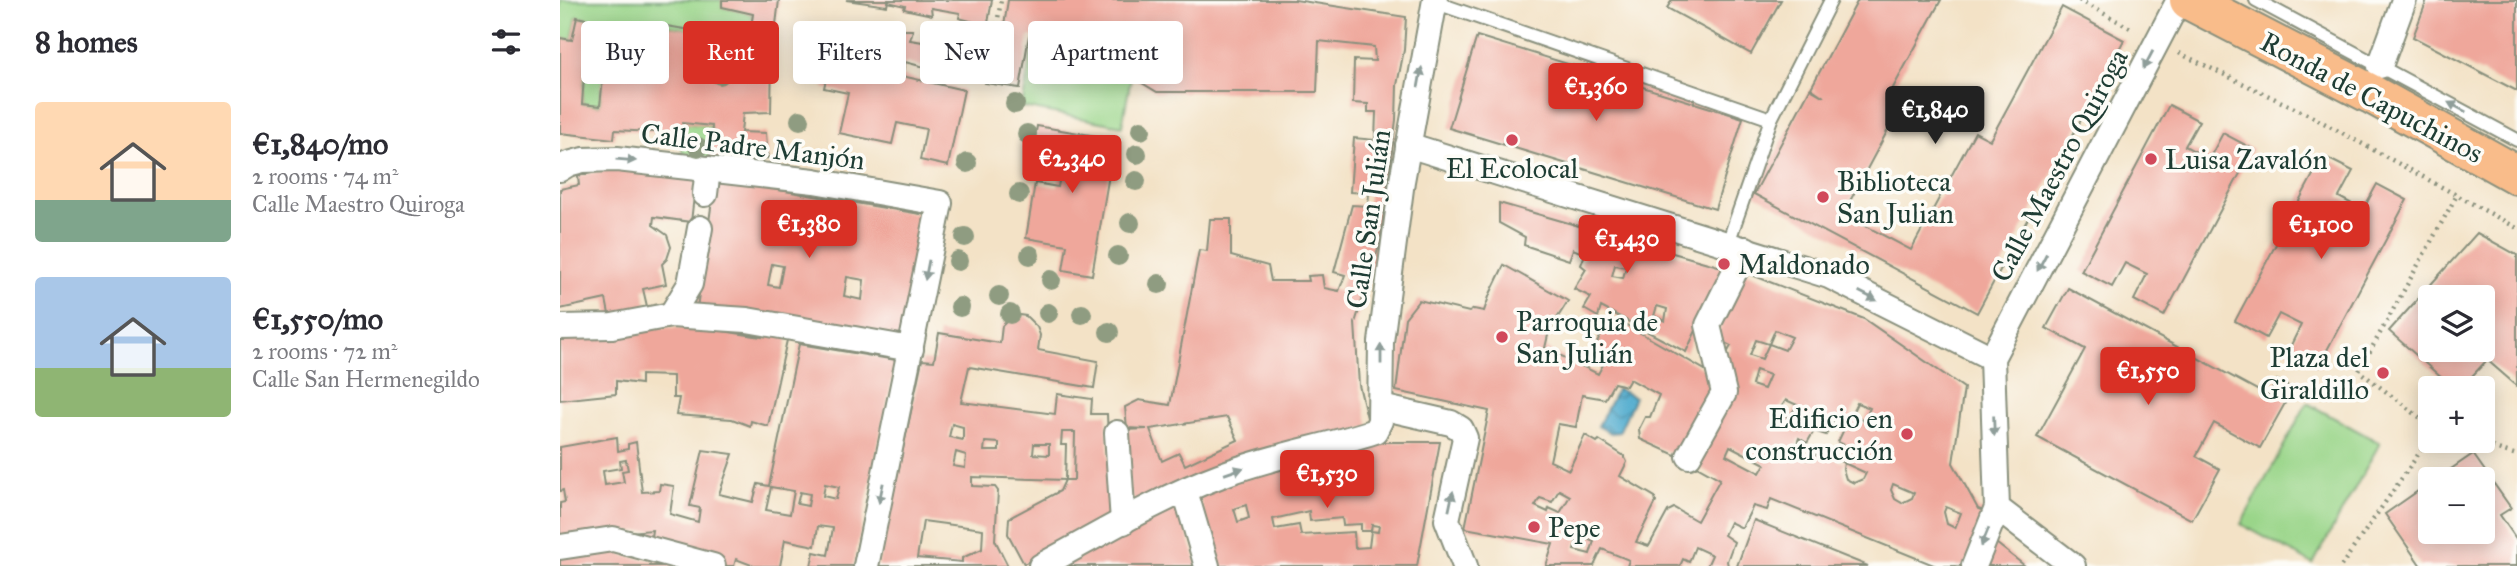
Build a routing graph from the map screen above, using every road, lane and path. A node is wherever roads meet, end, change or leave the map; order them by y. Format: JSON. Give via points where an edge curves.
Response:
{"nodes":[{"id":1,"x":1001,"y":0,"type":"edge"},
{"id":2,"x":1831,"y":0,"type":"edge"},
{"id":3,"x":2079,"y":0,"type":"edge"},
{"id":4,"x":2179,"y":0,"type":"edge"},
{"id":5,"x":2189,"y":0,"type":"edge"},
{"id":6,"x":2256,"y":0,"type":"edge"},
{"id":7,"x":2404,"y":0,"type":"edge"},
{"id":8,"x":1429,"y":1,"type":"edge"},
{"id":9,"x":998,"y":21,"type":"edge"},
{"id":10,"x":2135,"y":30,"type":"dead end"},
{"id":11,"x":2176,"y":51,"type":"dead end"},
{"id":12,"x":2379,"y":66,"type":"junction"},
{"id":13,"x":2317,"y":105,"type":"dead end"},
{"id":14,"x":2311,"y":116,"type":"junction"},
{"id":15,"x":1771,"y":119,"type":"junction"},
{"id":16,"x":2517,"y":140,"type":"edge"},
{"id":17,"x":1408,"y":145,"type":"junction"},
{"id":18,"x":560,"y":169,"type":"edge"},
{"id":19,"x":708,"y":169,"type":"junction"},
{"id":20,"x":2517,"y":175,"type":"edge"},
{"id":21,"x":705,"y":194,"type":"dead end"},
{"id":22,"x":2457,"y":195,"type":"junction"},
{"id":23,"x":700,"y":228,"type":"dead end"},
{"id":24,"x":2517,"y":228,"type":"edge"},
{"id":25,"x":1737,"y":246,"type":"junction"},
{"id":26,"x":671,"y":315,"type":"junction"},
{"id":27,"x":560,"y":327,"type":"edge"},
{"id":28,"x":911,"y":349,"type":"junction"},
{"id":29,"x":1992,"y":358,"type":"junction"},
{"id":30,"x":1381,"y":407,"type":"junction"},
{"id":31,"x":2418,"y":416,"type":"edge"},
{"id":32,"x":1117,"y":433,"type":"dead end"},
{"id":33,"x":2495,"y":448,"type":"edge"},
{"id":34,"x":2419,"y":453,"type":"edge"},
{"id":35,"x":2517,"y":455,"type":"edge"},
{"id":36,"x":1689,"y":457,"type":"dead end"},
{"id":37,"x":1185,"y":491,"type":"junction"},
{"id":38,"x":1997,"y":508,"type":"junction"},
{"id":39,"x":1124,"y":522,"type":"junction"},
{"id":40,"x":560,"y":547,"type":"edge"},
{"id":41,"x":713,"y":566,"type":"edge"},
{"id":42,"x":866,"y":566,"type":"edge"},
{"id":43,"x":1041,"y":566,"type":"edge"},
{"id":44,"x":1207,"y":566,"type":"edge"},
{"id":45,"x":1465,"y":566,"type":"edge"},
{"id":46,"x":1974,"y":566,"type":"edge"},
{"id":47,"x":2073,"y":566,"type":"edge"},
{"id":48,"x":2341,"y":566,"type":"edge"}],
"edges":[{"from":1,"to":9,"type":"path"},
{"from":2,"to":15,"type":"lane"},
{"from":3,"to":10,"type":"path"},
{"from":4,"to":29,"type":"street","name":"Calle Maestro Quiroga","one_way":true},
{"from":5,"to":20,"type":"main road","name":"Ronda de Capuchinos"},
{"from":6,"to":12,"type":"lane","name":"Ronda de Capuchinos"},
{"from":7,"to":12,"type":"street"},
{"from":8,"to":15,"type":"lane"},
{"from":17,"to":8,"type":"street","name":"Calle San Julián","one_way":true},
{"from":11,"to":14,"type":"path"},
{"from":16,"to":12,"type":"lane","name":"Ronda de Capuchinos","one_way":true},
{"from":13,"to":14,"type":"path"},
{"from":14,"to":22,"type":"path"},
{"from":15,"to":25,"type":"lane"},
{"from":17,"to":25,"type":"street"},
{"from":30,"to":17,"type":"street","name":"Calle San Julián","one_way":true,"via":[[1381,342]]},
{"from":18,"to":19,"type":"street","name":"Calle Padre Manjón","one_way":true,"via":[[583,160],[617,159]]},
{"from":19,"to":21,"type":"street"},
{"from":19,"to":28,"type":"street","name":"Calle Padre Manjón","one_way":true,"via":[[940,203]]},
{"from":22,"to":24,"type":"path"},
{"from":22,"to":31,"type":"path","via":[[2359,371]]},
{"from":23,"to":26,"type":"street","via":[[690,284]]},
{"from":25,"to":29,"type":"street","one_way":true,"via":[[1829,276]]},
{"from":25,"to":36,"type":"street","via":[[1708,326],[1724,393]]},
{"from":26,"to":27,"type":"street","via":[[612,326]]},
{"from":26,"to":28,"type":"street","via":[[747,320]]},
{"from":28,"to":42,"type":"street","one_way":true},
{"from":29,"to":38,"type":"street","one_way":true},
{"from":37,"to":30,"type":"street","name":"Calle San Julián","one_way":true,"via":[[1270,458],[1375,431]]},
{"from":45,"to":30,"type":"street","one_way":true,"via":[[1447,520],[1465,438],[1461,429]]},
{"from":32,"to":39,"type":"street"},
{"from":33,"to":35,"type":"path"},
{"from":34,"to":48,"type":"path"},
{"from":37,"to":39,"type":"street"},
{"from":37,"to":44,"type":"street"},
{"from":38,"to":46,"type":"street","one_way":true},
{"from":38,"to":47,"type":"street"},
{"from":39,"to":43,"type":"street"},
{"from":40,"to":41,"type":"street","via":[[613,539]]}]}
